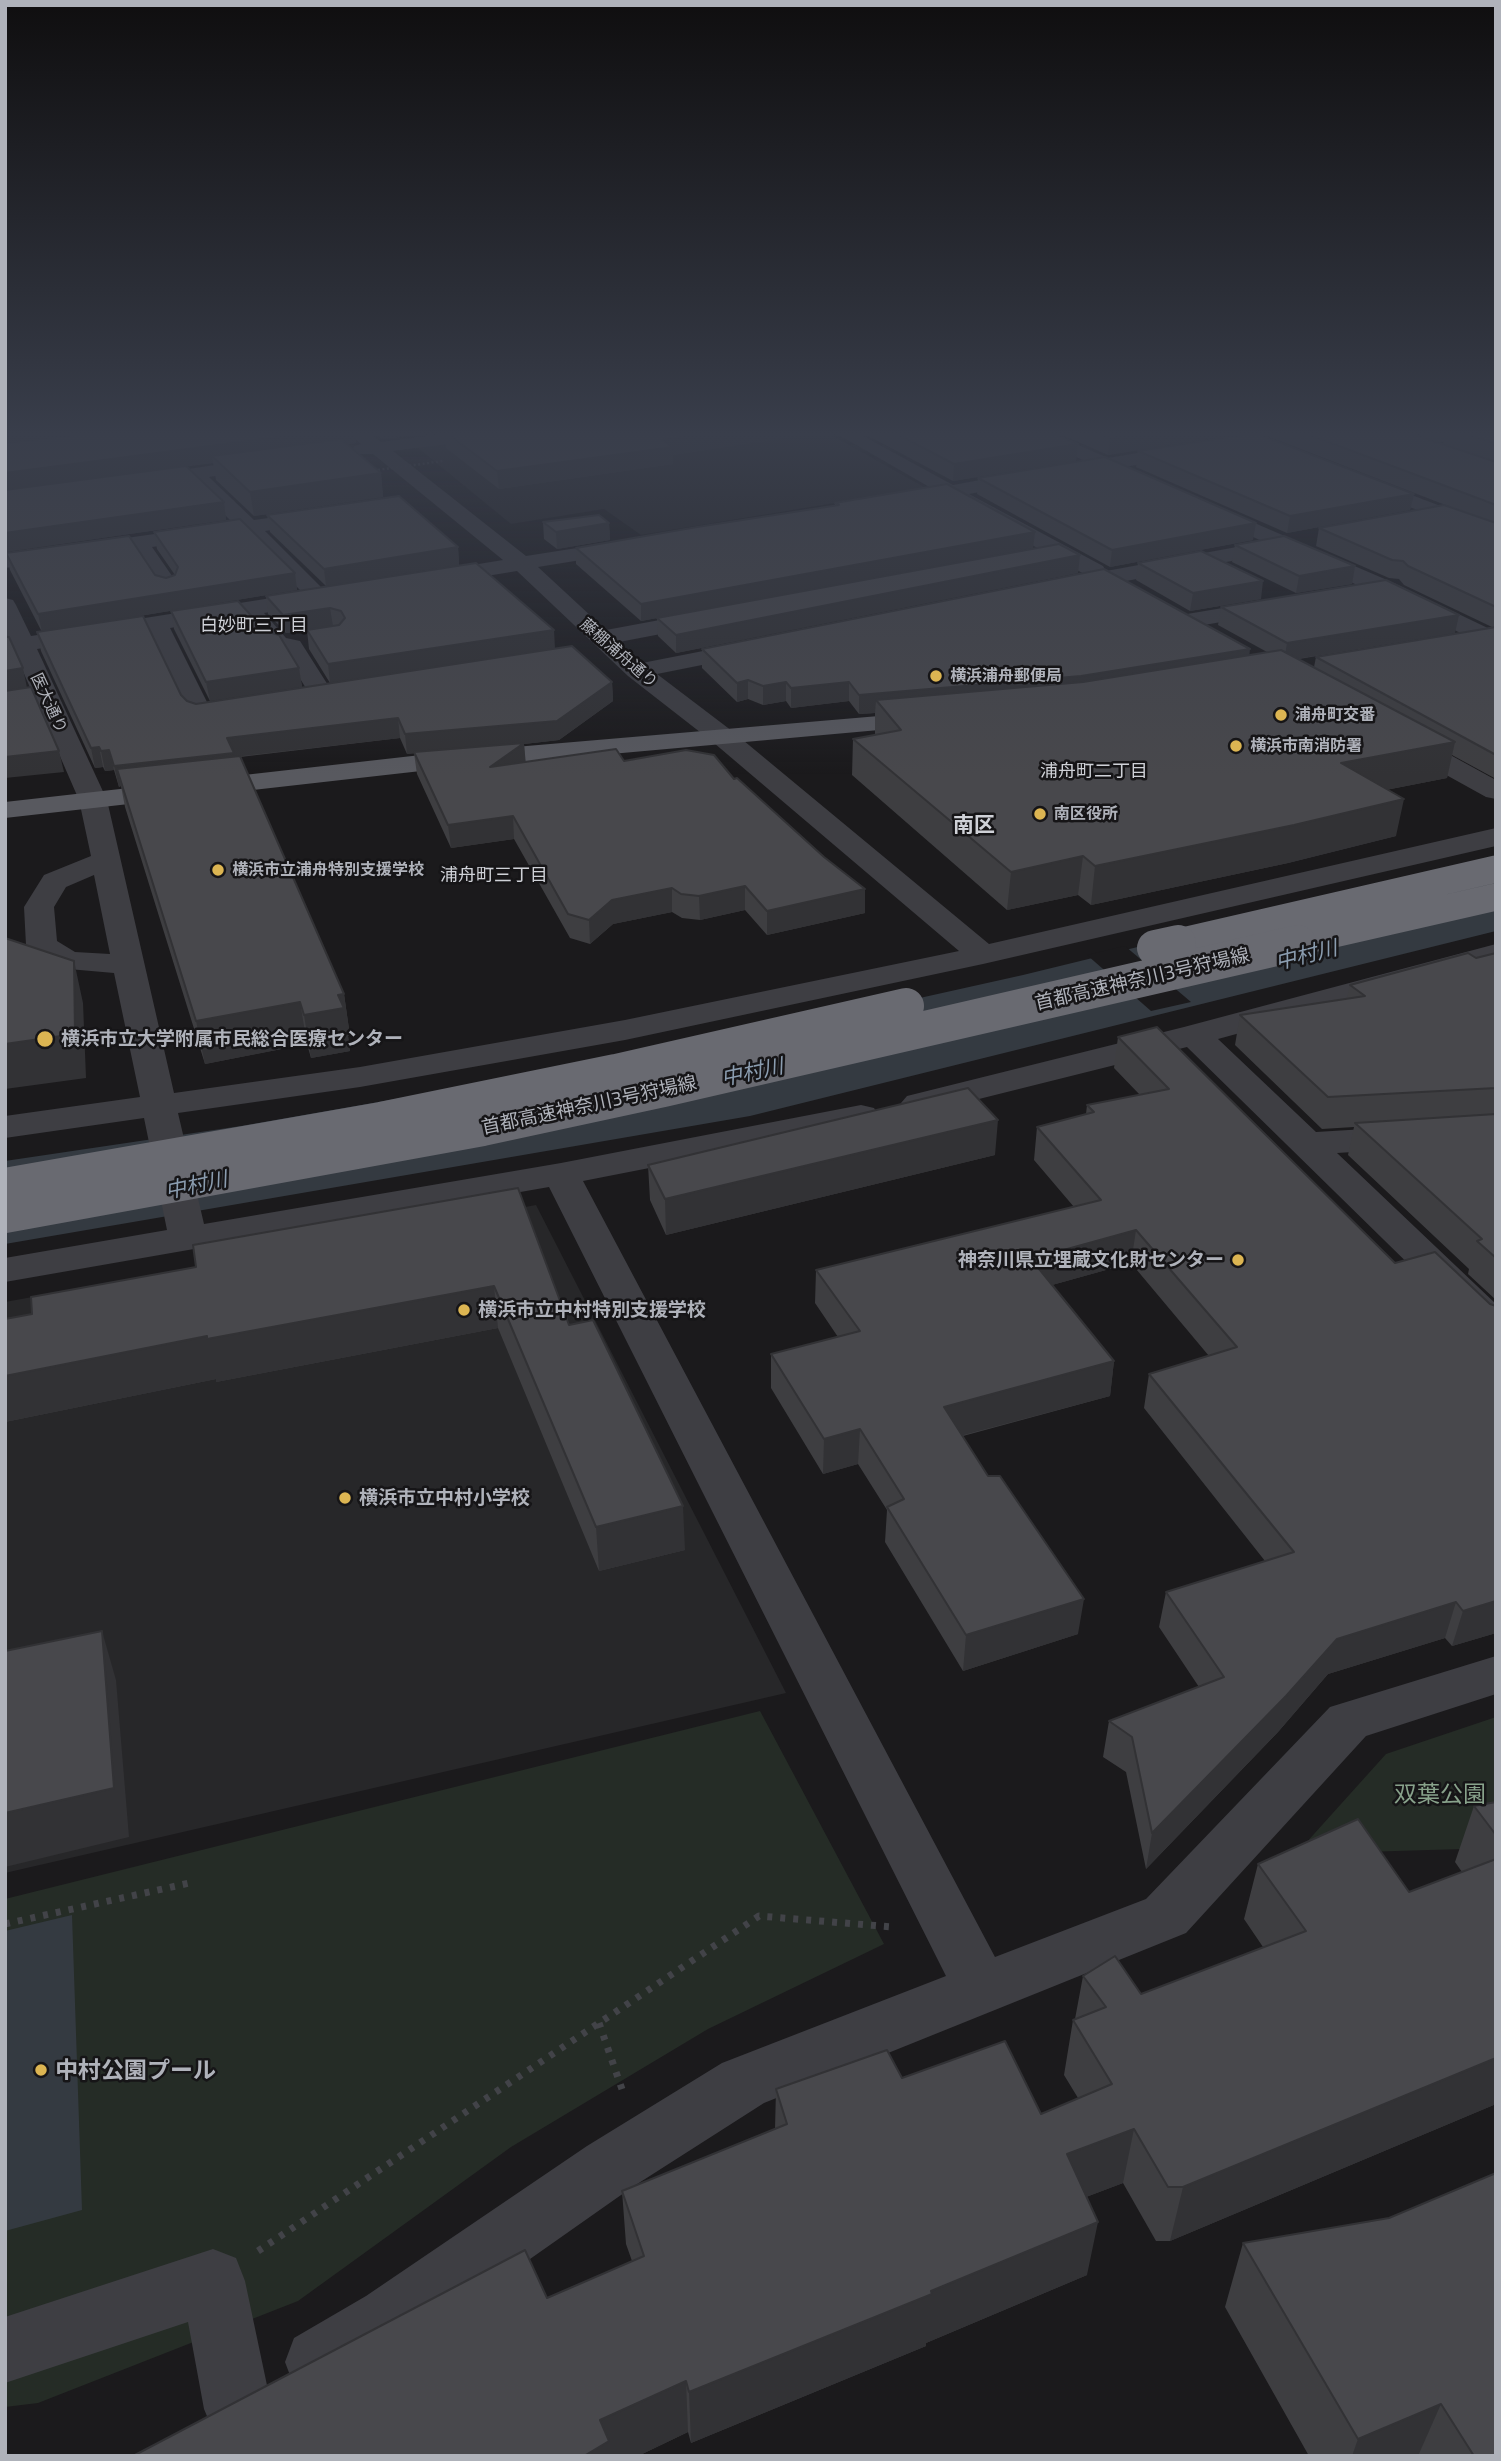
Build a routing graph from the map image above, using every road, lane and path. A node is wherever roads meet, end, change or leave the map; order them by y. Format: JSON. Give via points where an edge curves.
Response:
{"nodes":[{"id":1,"x":119,"y":546,"type":"edge"},
{"id":2,"x":141,"y":546,"type":"edge"},
{"id":3,"x":268,"y":546,"type":"edge"},
{"id":4,"x":499,"y":546,"type":"edge"},
{"id":5,"x":628,"y":546,"type":"edge"},
{"id":6,"x":1050,"y":546,"type":"edge"},
{"id":7,"x":1277,"y":546,"type":"edge"},
{"id":8,"x":1292,"y":546,"type":"edge"},
{"id":9,"x":1061,"y":552,"type":"junction"},
{"id":10,"x":1021,"y":559,"type":"edge"},
{"id":11,"x":1202,"y":559,"type":"junction"},
{"id":12,"x":5,"y":562,"type":"edge"},
{"id":13,"x":522,"y":564,"type":"junction"},
{"id":14,"x":1236,"y":576,"type":"edge"},
{"id":15,"x":1106,"y":577,"type":"junction"},
{"id":16,"x":1423,"y":581,"type":"edge"},
{"id":17,"x":409,"y":582,"type":"edge"},
{"id":18,"x":168,"y":586,"type":"edge"},
{"id":19,"x":1258,"y":587,"type":"edge"},
{"id":20,"x":1386,"y":588,"type":"junction"},
{"id":21,"x":1037,"y":591,"type":"edge"},
{"id":22,"x":344,"y":592,"type":"edge"},
{"id":23,"x":1346,"y":595,"type":"edge"},
{"id":24,"x":318,"y":596,"type":"junction"},
{"id":25,"x":1141,"y":596,"type":"edge"},
{"id":26,"x":5,"y":605,"type":"edge"},
{"id":27,"x":247,"y":608,"type":"junction"},
{"id":28,"x":1164,"y":608,"type":"edge"},
{"id":29,"x":724,"y":615,"type":"edge"},
{"id":30,"x":1187,"y":621,"type":"junction"},
{"id":31,"x":156,"y":623,"type":"junction"},
{"id":32,"x":1492,"y":637,"type":"edge"},
{"id":33,"x":1221,"y":640,"type":"edge"},
{"id":34,"x":778,"y":643,"type":"edge"},
{"id":35,"x":606,"y":644,"type":"junction"},
{"id":36,"x":1449,"y":644,"type":"edge"},
{"id":37,"x":14,"y":646,"type":"edge"},
{"id":38,"x":580,"y":654,"type":"edge"},
{"id":39,"x":637,"y":671,"type":"junction"},
{"id":40,"x":348,"y":689,"type":"edge"},
{"id":41,"x":321,"y":693,"type":"junction"},
{"id":42,"x":294,"y":698,"type":"edge"},
{"id":43,"x":267,"y":702,"type":"edge"},
{"id":44,"x":943,"y":719,"type":"edge"},
{"id":45,"x":1379,"y":727,"type":"edge"},
{"id":46,"x":723,"y":737,"type":"junction"},
{"id":47,"x":1496,"y":791,"type":"edge"},
{"id":48,"x":93,"y":800,"type":"junction"},
{"id":49,"x":5,"y":810,"type":"edge"},
{"id":50,"x":1496,"y":837,"type":"edge"},
{"id":51,"x":106,"y":860,"type":"junction"},
{"id":52,"x":1496,"y":869,"type":"edge"},
{"id":53,"x":1496,"y":897,"type":"edge"},
{"id":54,"x":1496,"y":953,"type":"edge"},
{"id":55,"x":983,"y":955,"type":"junction"},
{"id":56,"x":128,"y":964,"type":"junction"},
{"id":57,"x":1194,"y":1035,"type":"junction"},
{"id":58,"x":159,"y":1106,"type":"junction"},
{"id":59,"x":5,"y":1127,"type":"edge"},
{"id":60,"x":1496,"y":1132,"type":"edge"},
{"id":61,"x":1306,"y":1144,"type":"junction"},
{"id":62,"x":561,"y":1174,"type":"junction"},
{"id":63,"x":5,"y":1186,"type":"edge"},
{"id":64,"x":5,"y":1215,"type":"edge"},
{"id":65,"x":188,"y":1240,"type":"junction"},
{"id":66,"x":5,"y":1270,"type":"edge"},
{"id":67,"x":1496,"y":1327,"type":"edge"},
{"id":68,"x":1496,"y":1675,"type":"edge"},
{"id":69,"x":194,"y":1882,"type":"dead end"},
{"id":70,"x":5,"y":1924,"type":"edge"},
{"id":71,"x":953,"y":1931,"type":"junction"},
{"id":72,"x":981,"y":1988,"type":"junction"},
{"id":73,"x":599,"y":2023,"type":"junction"},
{"id":74,"x":642,"y":2146,"type":"junction"},
{"id":75,"x":213,"y":2280,"type":"junction"},
{"id":76,"x":5,"y":2350,"type":"edge"}],
"edges":[{"from":1,"to":12,"type":"street"},
{"from":2,"to":18,"type":"street"},
{"from":3,"to":24,"type":"street"},
{"from":4,"to":13,"type":"street","name":"藤棚浦舟通り"},
{"from":5,"to":13,"type":"street"},
{"from":6,"to":9,"type":"street"},
{"from":7,"to":11,"type":"street"},
{"from":8,"to":20,"type":"street"},
{"from":9,"to":10,"type":"street"},
{"from":9,"to":15,"type":"street"},
{"from":11,"to":14,"type":"street"},
{"from":11,"to":15,"type":"street"},
{"from":13,"to":17,"type":"street"},
{"from":13,"to":35,"type":"street","name":"藤棚浦舟通り"},
{"from":15,"to":21,"type":"street"},
{"from":15,"to":25,"type":"street"},
{"from":16,"to":20,"type":"street"},
{"from":19,"to":30,"type":"street","via":[[1292,603]]},
{"from":20,"to":23,"type":"street"},
{"from":20,"to":32,"type":"street"},
{"from":22,"to":24,"type":"street"},
{"from":24,"to":27,"type":"street"},
{"from":26,"to":37,"type":"street","name":"医大通り"},
{"from":27,"to":31,"type":"street"},
{"from":27,"to":41,"type":"street","via":[[278,643],[302,643]]},
{"from":28,"to":30,"type":"street"},
{"from":29,"to":35,"type":"street"},
{"from":30,"to":33,"type":"street"},
{"from":31,"to":37,"type":"street"},
{"from":31,"to":43,"type":"street","via":[[200,713]]},
{"from":32,"to":36,"type":"main road"},
{"from":34,"to":39,"type":"street"},
{"from":35,"to":38,"type":"street"},
{"from":35,"to":39,"type":"street","name":"藤棚浦舟通り"},
{"from":37,"to":48,"type":"street","name":"医大通り","via":[[35,696]]},
{"from":39,"to":46,"type":"street","name":"藤棚浦舟通り"},
{"from":40,"to":41,"type":"street"},
{"from":41,"to":42,"type":"street"},
{"from":44,"to":46,"type":"main road"},
{"from":45,"to":47,"type":"street"},
{"from":46,"to":48,"type":"main road","via":[[421,763]]},
{"from":46,"to":55,"type":"street","name":"藤棚浦舟通り"},
{"from":48,"to":49,"type":"main road"},
{"from":48,"to":51,"type":"street","name":"医大通り"},
{"from":50,"to":55,"type":"street"},
{"from":51,"to":56,"type":"street","name":"医大通り"},
{"from":51,"to":56,"type":"street","via":[[55,881],[39,907],[42,945],[68,961]]},
{"from":52,"to":63,"type":"highway","name":"首都高速神奈川3号狩場線","bridge":true,"via":[[616,1072],[381,1120]]},
{"from":53,"to":64,"type":"highway","name":"首都高速神奈川3号狩場線","bridge":true,"via":[[483,1128]]},
{"from":54,"to":57,"type":"street"},
{"from":55,"to":58,"type":"street","via":[[625,1030],[360,1077]]},
{"from":56,"to":58,"type":"street","name":"医大通り"},
{"from":57,"to":61,"type":"street"},
{"from":57,"to":62,"type":"street","via":[[876,1114]]},
{"from":58,"to":59,"type":"street"},
{"from":58,"to":65,"type":"street","name":"医大通り"},
{"from":60,"to":61,"type":"street"},
{"from":61,"to":67,"type":"street"},
{"from":62,"to":65,"type":"street"},
{"from":62,"to":71,"type":"street"},
{"from":65,"to":66,"type":"street"},
{"from":68,"to":72,"type":"street","via":[[1348,1721],[1166,1916]]},
{"from":69,"to":70,"type":"path"},
{"from":71,"to":72,"type":"street"},
{"from":71,"to":73,"type":"path","via":[[759,1916]]},
{"from":72,"to":74,"type":"street","via":[[743,2083]]},
{"from":73,"to":74,"type":"path"},
{"from":73,"to":75,"type":"path"},
{"from":74,"to":75,"type":"street","via":[[389,2319],[214,2421]]},
{"from":75,"to":76,"type":"street"}]}
